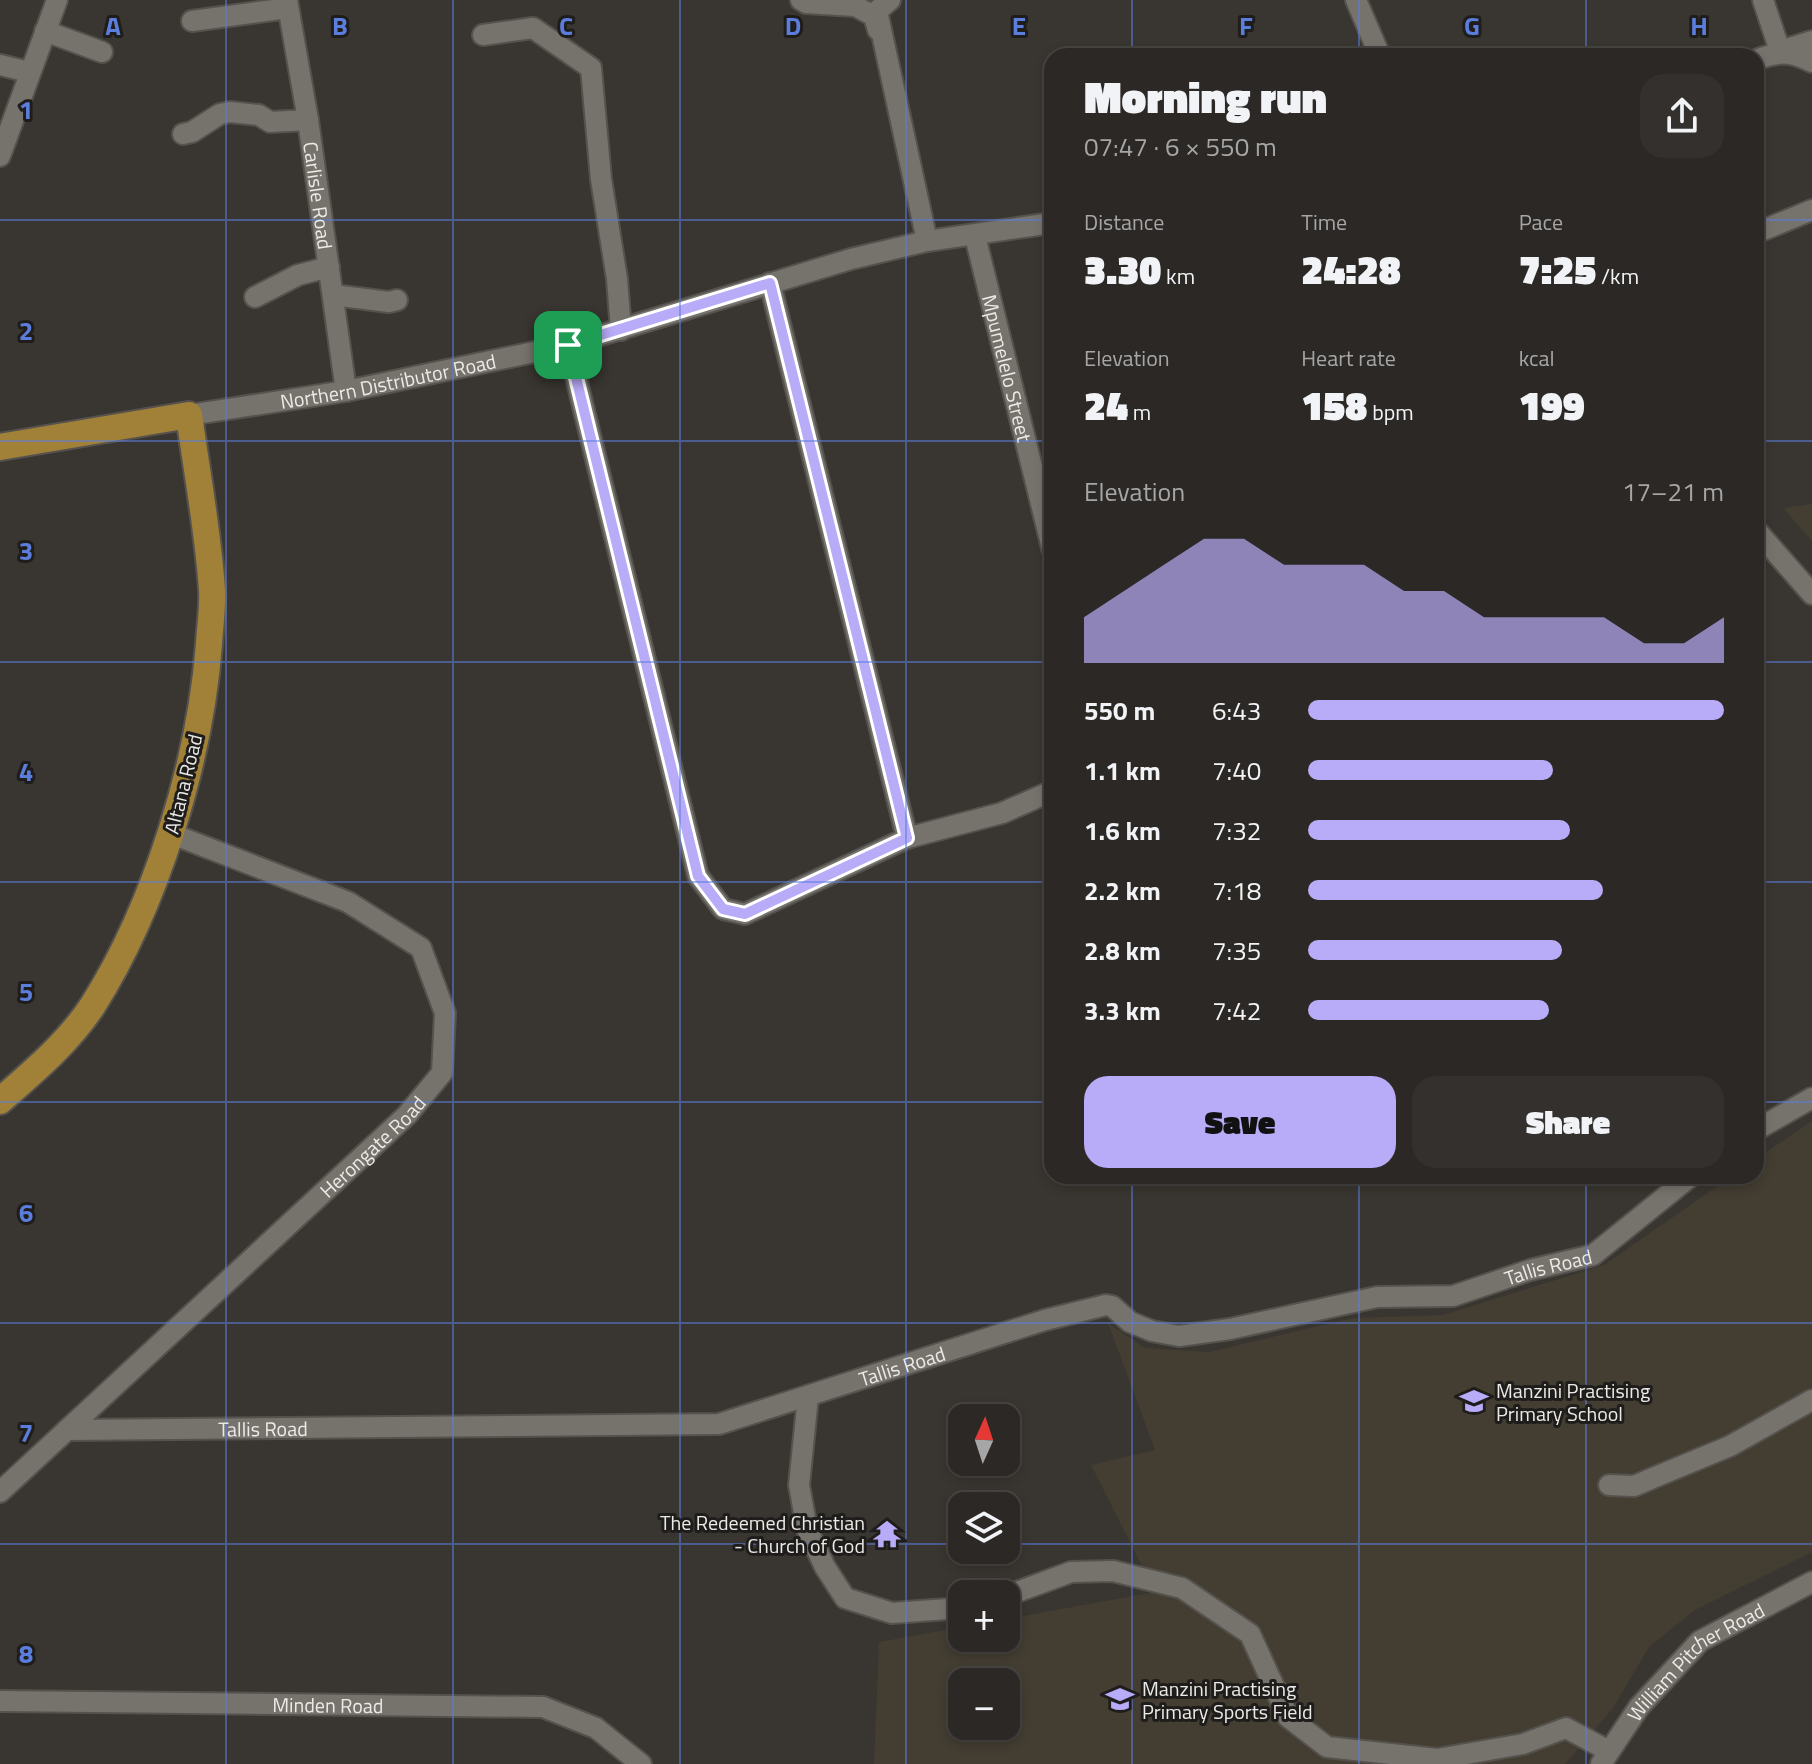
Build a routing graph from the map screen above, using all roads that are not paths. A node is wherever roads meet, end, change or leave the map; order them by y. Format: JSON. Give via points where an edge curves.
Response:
{"nodes":[{"id":1,"x":57,"y":0,"type":"edge"},
{"id":2,"x":801,"y":0,"type":"edge"},
{"id":3,"x":890,"y":0,"type":"edge"},
{"id":4,"x":1763,"y":0,"type":"edge"},
{"id":5,"x":1357,"y":1,"type":"edge"},
{"id":6,"x":287,"y":4,"type":"edge"},
{"id":7,"x":192,"y":21,"type":"dead end"},
{"id":8,"x":45,"y":31,"type":"junction"},
{"id":9,"x":483,"y":35,"type":"dead end"},
{"id":10,"x":1812,"y":41,"type":"edge"},
{"id":11,"x":884,"y":45,"type":"junction"},
{"id":12,"x":1377,"y":48,"type":"edge"},
{"id":13,"x":1780,"y":51,"type":"junction"},
{"id":14,"x":102,"y":52,"type":"dead end"},
{"id":15,"x":1764,"y":57,"type":"edge"},
{"id":16,"x":1812,"y":62,"type":"edge"},
{"id":17,"x":0,"y":65,"type":"edge"},
{"id":18,"x":29,"y":72,"type":"junction"},
{"id":19,"x":7,"y":114,"type":"edge"},
{"id":20,"x":308,"y":120,"type":"junction"},
{"id":21,"x":183,"y":134,"type":"dead end"},
{"id":22,"x":0,"y":156,"type":"edge"},
{"id":23,"x":1812,"y":210,"type":"edge"},
{"id":24,"x":1044,"y":224,"type":"edge"},
{"id":25,"x":1764,"y":230,"type":"edge"},
{"id":26,"x":975,"y":236,"type":"junction"},
{"id":27,"x":927,"y":241,"type":"junction"},
{"id":28,"x":329,"y":267,"type":"junction"},
{"id":29,"x":770,"y":283,"type":"junction"},
{"id":30,"x":333,"y":295,"type":"junction"},
{"id":31,"x":255,"y":297,"type":"dead end"},
{"id":32,"x":397,"y":300,"type":"dead end"},
{"id":33,"x":621,"y":330,"type":"junction"},
{"id":34,"x":568,"y":345,"type":"junction"},
{"id":35,"x":346,"y":391,"type":"junction"},
{"id":36,"x":189,"y":415,"type":"junction"},
{"id":37,"x":0,"y":447,"type":"edge"},
{"id":38,"x":1044,"y":516,"type":"edge"},
{"id":39,"x":1764,"y":539,"type":"edge"},
{"id":40,"x":1812,"y":594,"type":"edge"},
{"id":41,"x":1044,"y":795,"type":"edge"},
{"id":42,"x":172,"y":834,"type":"junction"},
{"id":43,"x":907,"y":838,"type":"junction"},
{"id":44,"x":1812,"y":1098,"type":"edge"},
{"id":45,"x":0,"y":1101,"type":"edge"},
{"id":46,"x":1764,"y":1125,"type":"edge"},
{"id":47,"x":1681,"y":1184,"type":"edge"},
{"id":48,"x":808,"y":1397,"type":"junction"},
{"id":49,"x":1812,"y":1400,"type":"edge"},
{"id":50,"x":67,"y":1430,"type":"junction"},
{"id":51,"x":1609,"y":1485,"type":"dead end"},
{"id":52,"x":0,"y":1492,"type":"edge"},
{"id":53,"x":1812,"y":1582,"type":"edge"},
{"id":54,"x":1020,"y":1591,"type":"edge"},
{"id":55,"x":948,"y":1609,"type":"edge"},
{"id":56,"x":0,"y":1701,"type":"edge"},
{"id":57,"x":1605,"y":1758,"type":"edge"},
{"id":58,"x":641,"y":1764,"type":"edge"}],
"edges":[{"from":1,"to":8,"type":"street"},
{"from":2,"to":11,"type":"street","via":[[855,6],[874,16]]},
{"from":3,"to":11,"type":"street","via":[[877,11]]},
{"from":4,"to":13,"type":"street"},
{"from":5,"to":12,"type":"street"},
{"from":6,"to":7,"type":"street","via":[[270,12]]},
{"from":6,"to":20,"type":"street","name":"Carlisle Road"},
{"from":8,"to":14,"type":"street"},
{"from":8,"to":18,"type":"street"},
{"from":9,"to":33,"type":"street","via":[[533,28],[591,68]]},
{"from":10,"to":13,"type":"street"},
{"from":11,"to":27,"type":"street"},
{"from":13,"to":15,"type":"street"},
{"from":13,"to":16,"type":"street"},
{"from":17,"to":18,"type":"street"},
{"from":18,"to":19,"type":"street"},
{"from":19,"to":22,"type":"street"},
{"from":20,"to":21,"type":"street","via":[[270,122],[259,115],[230,112]]},
{"from":20,"to":28,"type":"street","name":"Carlisle Road"},
{"from":23,"to":25,"type":"street"},
{"from":24,"to":26,"type":"street","name":"Northern Distributor Road"},
{"from":26,"to":27,"type":"street","name":"Northern Distributor Road"},
{"from":26,"to":38,"type":"street","name":"Mpumelelo Street"},
{"from":27,"to":29,"type":"street","name":"Northern Distributor Road"},
{"from":28,"to":30,"type":"street","name":"Carlisle Road"},
{"from":28,"to":31,"type":"street","via":[[298,275]]},
{"from":29,"to":33,"type":"street","name":"Northern Distributor Road"},
{"from":29,"to":43,"type":"street"},
{"from":30,"to":32,"type":"street"},
{"from":30,"to":35,"type":"street","name":"Carlisle Road"},
{"from":33,"to":34,"type":"street","name":"Northern Distributor Road"},
{"from":34,"to":35,"type":"street","name":"Northern Distributor Road"},
{"from":34,"to":43,"type":"street","via":[[698,876],[723,909],[745,914]]},
{"from":35,"to":36,"type":"street","name":"Northern Distributor Road"},
{"from":36,"to":37,"type":"main road"},
{"from":36,"to":42,"type":"main road","name":"Altana Road","via":[[212,592],[205,696]]},
{"from":39,"to":40,"type":"street"},
{"from":41,"to":43,"type":"street","via":[[1002,813]]},
{"from":42,"to":45,"type":"main road","name":"Altana Road","via":[[122,952],[91,1007],[42,1064]]},
{"from":42,"to":50,"type":"street","name":"Herongate Road","via":[[348,902],[421,948],[445,1013],[442,1073],[407,1115]]},
{"from":44,"to":46,"type":"street"},
{"from":47,"to":48,"type":"street","name":"Tallis Road","via":[[1593,1255],[1453,1296],[1377,1297],[1179,1336],[1130,1322],[1106,1305]]},
{"from":48,"to":50,"type":"street","name":"Tallis Road","via":[[719,1424]]},
{"from":48,"to":55,"type":"street","via":[[799,1485],[807,1529],[845,1598],[892,1613]]},
{"from":49,"to":51,"type":"street","via":[[1730,1446],[1634,1486]]},
{"from":50,"to":52,"type":"street","name":"Herongate Road"},
{"from":53,"to":57,"type":"street","name":"William Pitcher Road","via":[[1700,1641],[1639,1707]]},
{"from":54,"to":57,"type":"street","via":[[1071,1572],[1113,1571],[1182,1588],[1250,1634],[1288,1717],[1327,1747],[1437,1759],[1523,1744],[1566,1728]]},
{"from":56,"to":58,"type":"street","name":"Minden Road","via":[[543,1707],[596,1728]]}]}
